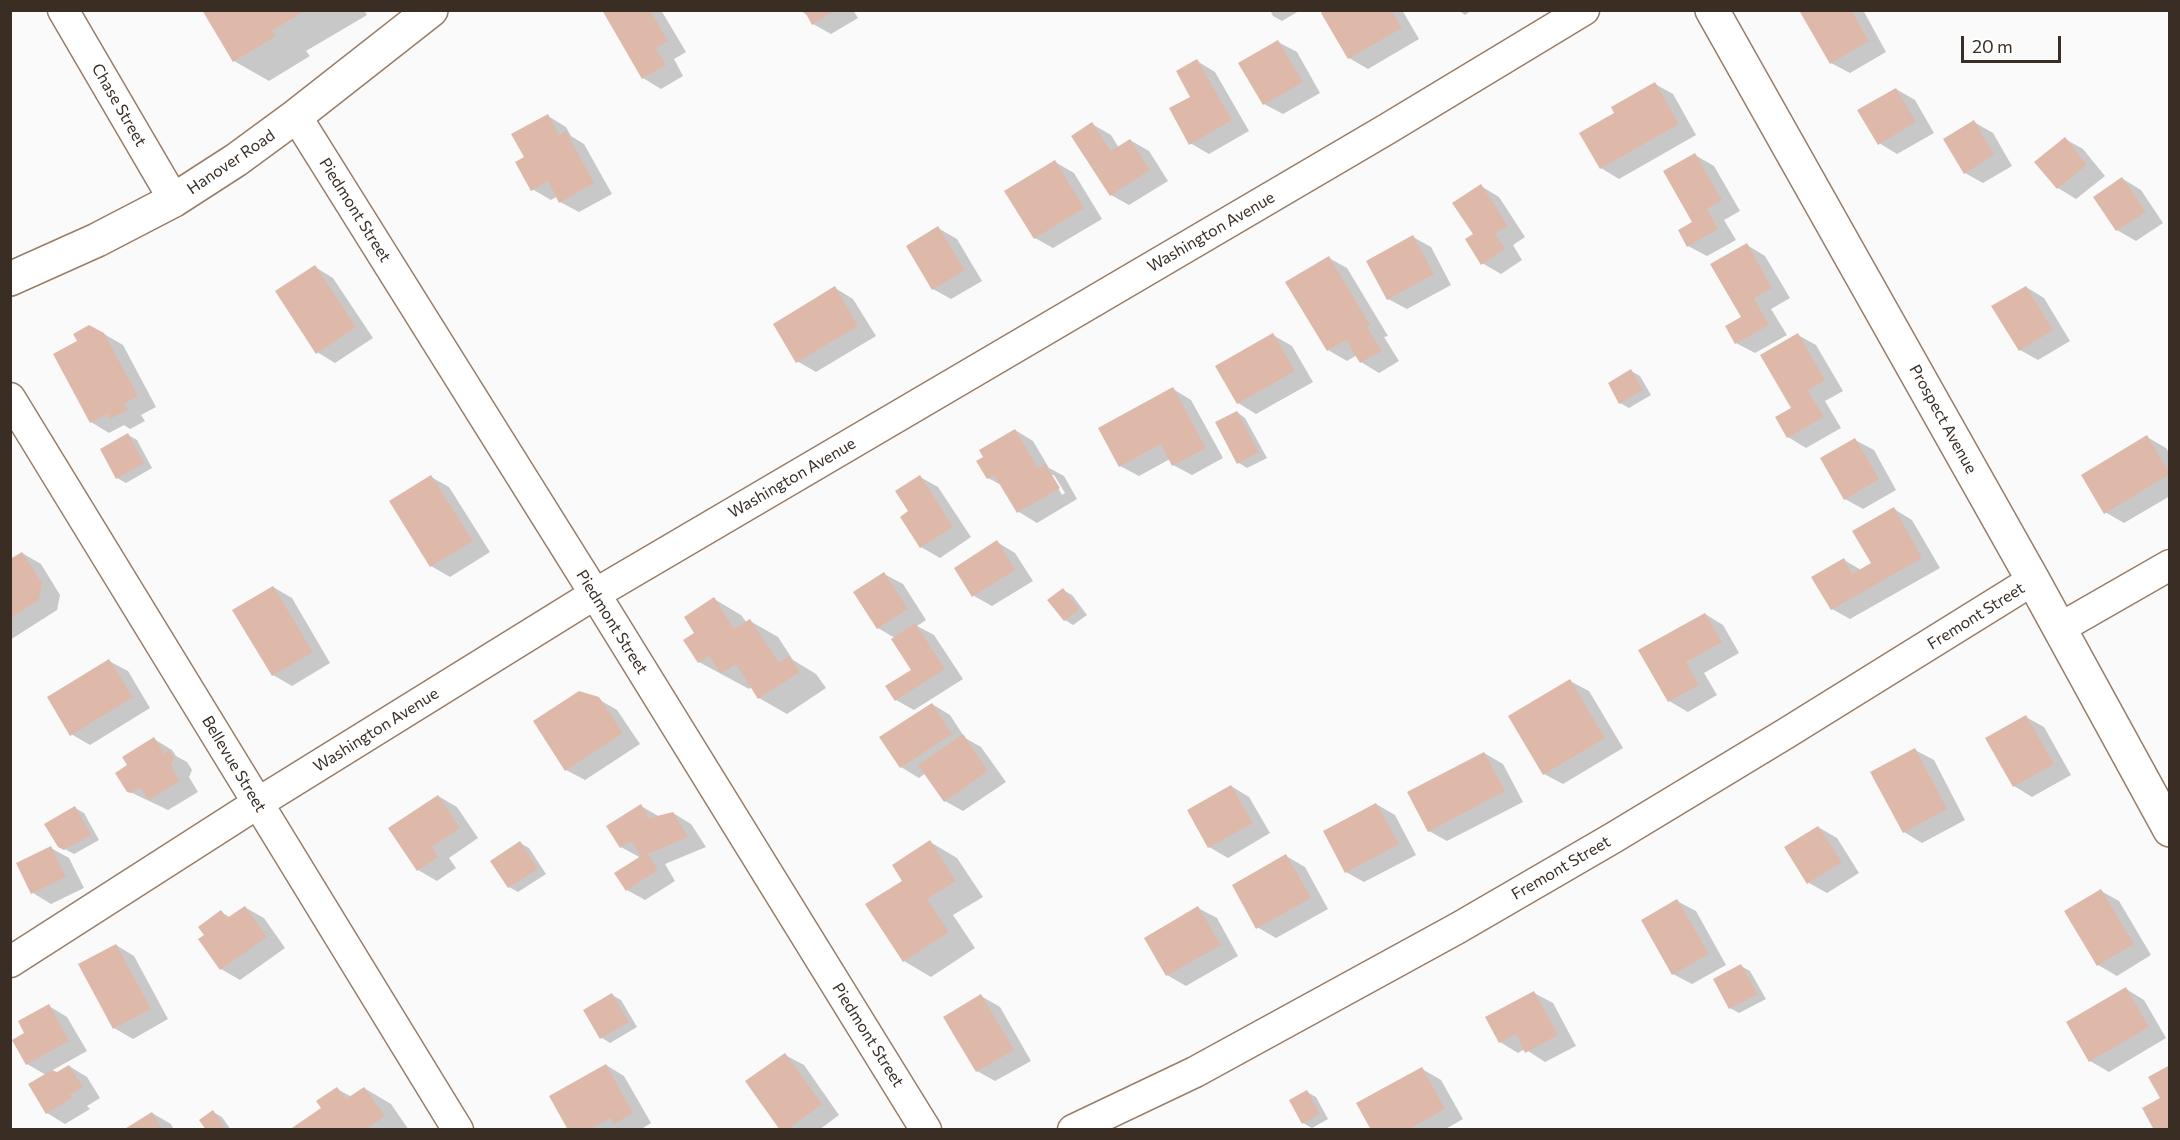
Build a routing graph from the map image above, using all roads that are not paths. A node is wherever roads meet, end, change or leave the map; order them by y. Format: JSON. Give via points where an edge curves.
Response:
{"nodes":[{"id":1,"x":63,"y":10,"type":"edge"},
{"id":2,"x":431,"y":10,"type":"edge"},
{"id":3,"x":1584,"y":10,"type":"edge"},
{"id":4,"x":1712,"y":10,"type":"edge"},
{"id":5,"x":296,"y":116,"type":"junction"},
{"id":6,"x":174,"y":200,"type":"junction"},
{"id":7,"x":10,"y":279,"type":"edge"},
{"id":8,"x":10,"y":398,"type":"edge"},
{"id":9,"x":2169,"y":565,"type":"edge"},
{"id":10,"x":2033,"y":580,"type":"junction"},
{"id":11,"x":595,"y":594,"type":"junction"},
{"id":12,"x":2060,"y":628,"type":"junction"},
{"id":13,"x":258,"y":803,"type":"junction"},
{"id":14,"x":2169,"y":830,"type":"edge"},
{"id":15,"x":10,"y":962,"type":"edge"},
{"id":16,"x":458,"y":1130,"type":"edge"},
{"id":17,"x":926,"y":1130,"type":"edge"},
{"id":18,"x":1073,"y":1130,"type":"edge"}],
"edges":[{"from":1,"to":6,"type":"street","name":"Chase Street"},
{"from":2,"to":5,"type":"street","name":"Hanover Road"},
{"from":3,"to":11,"type":"street","name":"Washington Avenue","via":[[1380,134]]},
{"from":4,"to":10,"type":"street","name":"Prospect Avenue"},
{"from":5,"to":6,"type":"street","name":"Hanover Road"},
{"from":5,"to":11,"type":"street","name":"Piedmont Street"},
{"from":6,"to":7,"type":"street","name":"Hanover Road"},
{"from":8,"to":13,"type":"street","name":"Bellevue Street"},
{"from":9,"to":12,"type":"street"},
{"from":10,"to":12,"type":"street","name":"Prospect Avenue"},
{"from":10,"to":18,"type":"street","name":"Fremont Street","via":[[1755,752],[1458,928],[1195,1072]]},
{"from":11,"to":13,"type":"street","name":"Washington Avenue"},
{"from":11,"to":17,"type":"street","name":"Piedmont Street"},
{"from":12,"to":14,"type":"street","name":"Prospect Avenue"},
{"from":13,"to":15,"type":"street","name":"Washington Avenue"},
{"from":13,"to":16,"type":"street","name":"Bellevue Street"}]}
